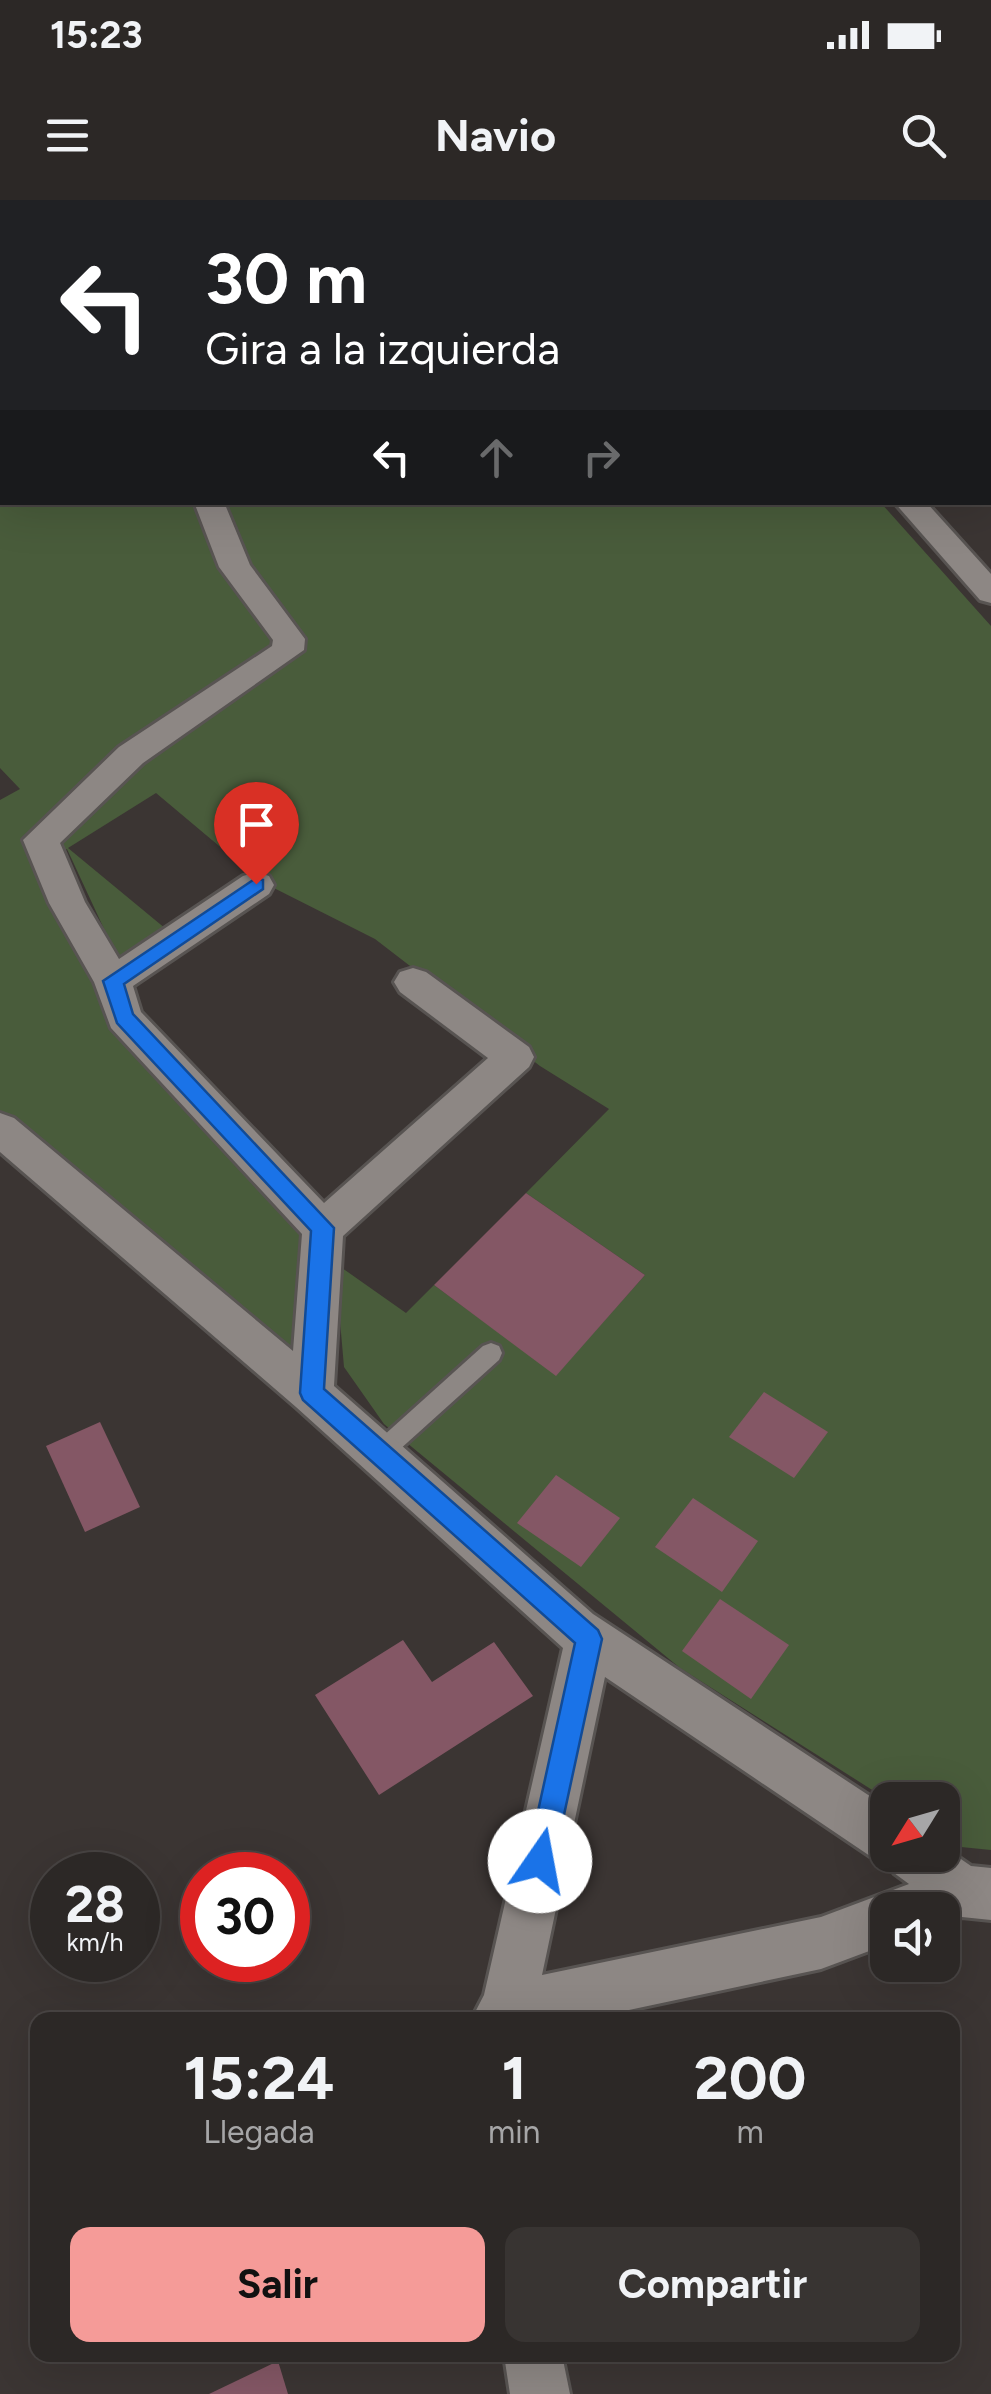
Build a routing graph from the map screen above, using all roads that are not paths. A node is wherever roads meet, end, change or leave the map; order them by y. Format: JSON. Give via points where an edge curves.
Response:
{"nodes":[{"id":1,"x":210,"y":505,"type":"edge"},
{"id":2,"x":913,"y":505,"type":"edge"},
{"id":3,"x":991,"y":593,"type":"edge"},
{"id":4,"x":256,"y":884,"type":"dead end"},
{"id":5,"x":113,"y":981,"type":"junction"},
{"id":6,"x":414,"y":982,"type":"dead end"},
{"id":7,"x":0,"y":1129,"type":"edge"},
{"id":8,"x":322,"y":1228,"type":"junction"},
{"id":9,"x":490,"y":1352,"type":"dead end"},
{"id":10,"x":312,"y":1393,"type":"junction"},
{"id":11,"x":380,"y":1453,"type":"junction"},
{"id":12,"x":589,"y":1639,"type":"junction"},
{"id":13,"x":870,"y":1826,"type":"edge"},
{"id":14,"x":942,"y":1872,"type":"edge"},
{"id":15,"x":977,"y":1892,"type":"edge"},
{"id":16,"x":870,"y":1925,"type":"edge"},
{"id":17,"x":503,"y":2012,"type":"edge"},
{"id":18,"x":512,"y":2012,"type":"edge"},
{"id":19,"x":534,"y":2362,"type":"edge"},
{"id":20,"x":540,"y":2394,"type":"edge"}],
"edges":[{"from":1,"to":5,"type":"street","via":[[235,567],[289,639],[288,650],[131,755],[41,840],[66,903]]},
{"from":2,"to":3,"type":"street"},
{"from":4,"to":5,"type":"street"},
{"from":5,"to":8,"type":"street","via":[[124,1018]]},
{"from":6,"to":8,"type":"street","via":[[514,1057]]},
{"from":7,"to":10,"type":"street"},
{"from":8,"to":10,"type":"street"},
{"from":9,"to":11,"type":"lane"},
{"from":10,"to":11,"type":"street"},
{"from":11,"to":12,"type":"street"},
{"from":12,"to":13,"type":"street"},
{"from":12,"to":17,"type":"street"},
{"from":14,"to":15,"type":"street"},
{"from":16,"to":18,"type":"street","via":[[820,1944]]},
{"from":19,"to":20,"type":"street"}]}
